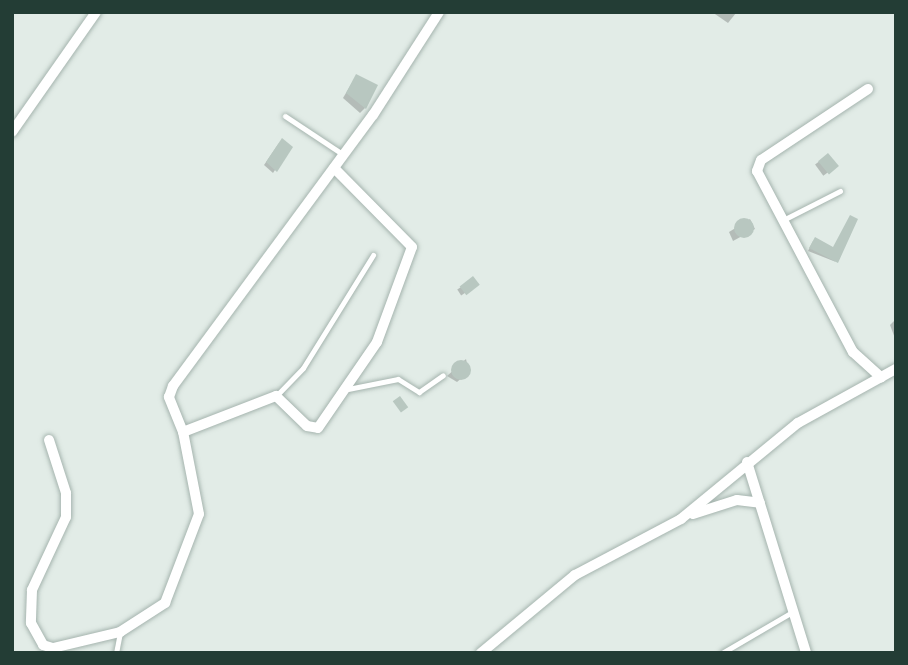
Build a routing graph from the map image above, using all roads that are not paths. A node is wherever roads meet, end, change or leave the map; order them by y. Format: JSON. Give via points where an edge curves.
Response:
{"nodes":[{"id":1,"x":96,"y":12,"type":"edge"},
{"id":2,"x":439,"y":12,"type":"edge"},
{"id":3,"x":868,"y":89,"type":"dead end"},
{"id":4,"x":285,"y":116,"type":"dead end"},
{"id":5,"x":12,"y":132,"type":"edge"},
{"id":6,"x":344,"y":155,"type":"junction"},
{"id":7,"x":334,"y":168,"type":"junction"},
{"id":8,"x":840,"y":191,"type":"dead end"},
{"id":9,"x":783,"y":220,"type":"junction"},
{"id":10,"x":373,"y":255,"type":"dead end"},
{"id":11,"x":896,"y":369,"type":"edge"},
{"id":12,"x":443,"y":375,"type":"dead end"},
{"id":13,"x":881,"y":377,"type":"junction"},
{"id":14,"x":348,"y":388,"type":"junction"},
{"id":15,"x":276,"y":396,"type":"junction"},
{"id":16,"x":183,"y":432,"type":"junction"},
{"id":17,"x":49,"y":440,"type":"dead end"},
{"id":18,"x":747,"y":461,"type":"junction"},
{"id":19,"x":760,"y":503,"type":"junction"},
{"id":20,"x":681,"y":519,"type":"junction"},
{"id":21,"x":794,"y":611,"type":"junction"},
{"id":22,"x":120,"y":632,"type":"junction"},
{"id":23,"x":44,"y":649,"type":"edge"},
{"id":24,"x":116,"y":653,"type":"edge"},
{"id":25,"x":481,"y":653,"type":"edge"},
{"id":26,"x":722,"y":653,"type":"edge"},
{"id":27,"x":806,"y":653,"type":"edge"}],
"edges":[{"from":1,"to":5,"type":"street"},
{"from":2,"to":6,"type":"street"},
{"from":3,"to":9,"type":"street","via":[[757,165]]},
{"from":4,"to":6,"type":"lane"},
{"from":6,"to":7,"type":"street"},
{"from":7,"to":14,"type":"street","via":[[412,247],[400,293]]},
{"from":7,"to":16,"type":"street","via":[[179,374],[169,397]]},
{"from":8,"to":9,"type":"lane"},
{"from":9,"to":13,"type":"street","via":[[853,352]]},
{"from":10,"to":15,"type":"lane","via":[[303,368]]},
{"from":11,"to":13,"type":"street"},
{"from":12,"to":14,"type":"lane","via":[[419,392],[398,379]]},
{"from":13,"to":18,"type":"street","via":[[798,423]]},
{"from":14,"to":15,"type":"street","via":[[312,429]]},
{"from":15,"to":16,"type":"street"},
{"from":16,"to":22,"type":"street","via":[[199,514],[188,554],[165,603]]},
{"from":17,"to":23,"type":"street","via":[[66,493],[66,517],[32,590],[31,623]]},
{"from":18,"to":19,"type":"street"},
{"from":18,"to":20,"type":"street"},
{"from":19,"to":20,"type":"street","via":[[737,500]]},
{"from":19,"to":21,"type":"street"},
{"from":20,"to":25,"type":"street","via":[[575,575]]},
{"from":21,"to":26,"type":"lane"},
{"from":21,"to":27,"type":"street"},
{"from":22,"to":23,"type":"street"},
{"from":22,"to":24,"type":"lane"}]}
